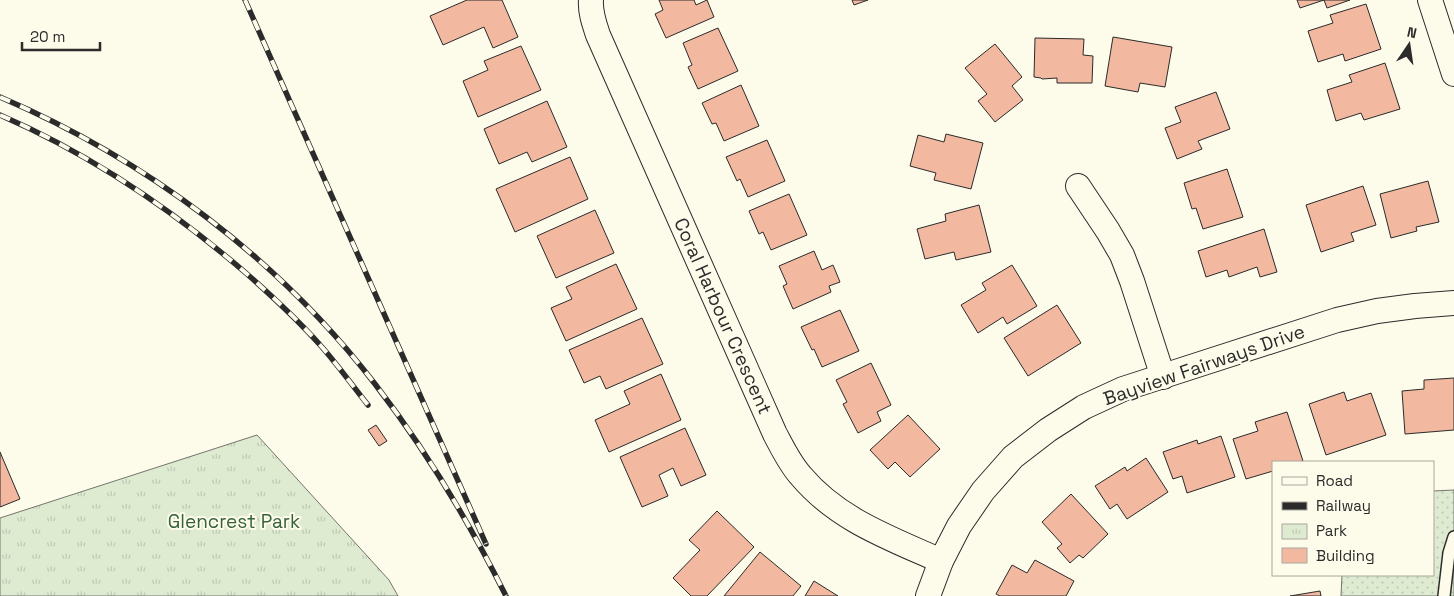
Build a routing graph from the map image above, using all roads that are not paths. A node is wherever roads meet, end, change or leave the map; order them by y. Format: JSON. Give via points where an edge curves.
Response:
{"nodes":[{"id":1,"x":591,"y":0,"type":"edge"},
{"id":2,"x":1430,"y":0,"type":"edge"},
{"id":3,"x":1454,"y":74,"type":"edge"},
{"id":4,"x":1078,"y":186,"type":"dead end"},
{"id":5,"x":1454,"y":303,"type":"edge"},
{"id":6,"x":1163,"y":377,"type":"junction"},
{"id":7,"x":1454,"y":538,"type":"edge"},
{"id":8,"x":941,"y":561,"type":"junction"},
{"id":9,"x":928,"y":596,"type":"edge"},
{"id":10,"x":1444,"y":596,"type":"edge"}],
"edges":[{"from":1,"to":8,"type":"street","name":"Coral Harbour Crescent","via":[[598,35],[784,451],[800,476],[838,510],[864,526]]},
{"from":2,"to":3,"type":"street"},
{"from":4,"to":6,"type":"street","via":[[1122,255]]},
{"from":5,"to":6,"type":"street","name":"Bayview Fairways Drive","via":[[1377,311],[1337,320]]},
{"from":6,"to":8,"type":"street","name":"Bayview Fairways Drive","via":[[1123,389],[1084,407],[1013,457],[983,491],[959,526]]},
{"from":7,"to":10,"type":"lane"},
{"from":8,"to":9,"type":"street","name":"Bayview Fairways Drive"}]}
